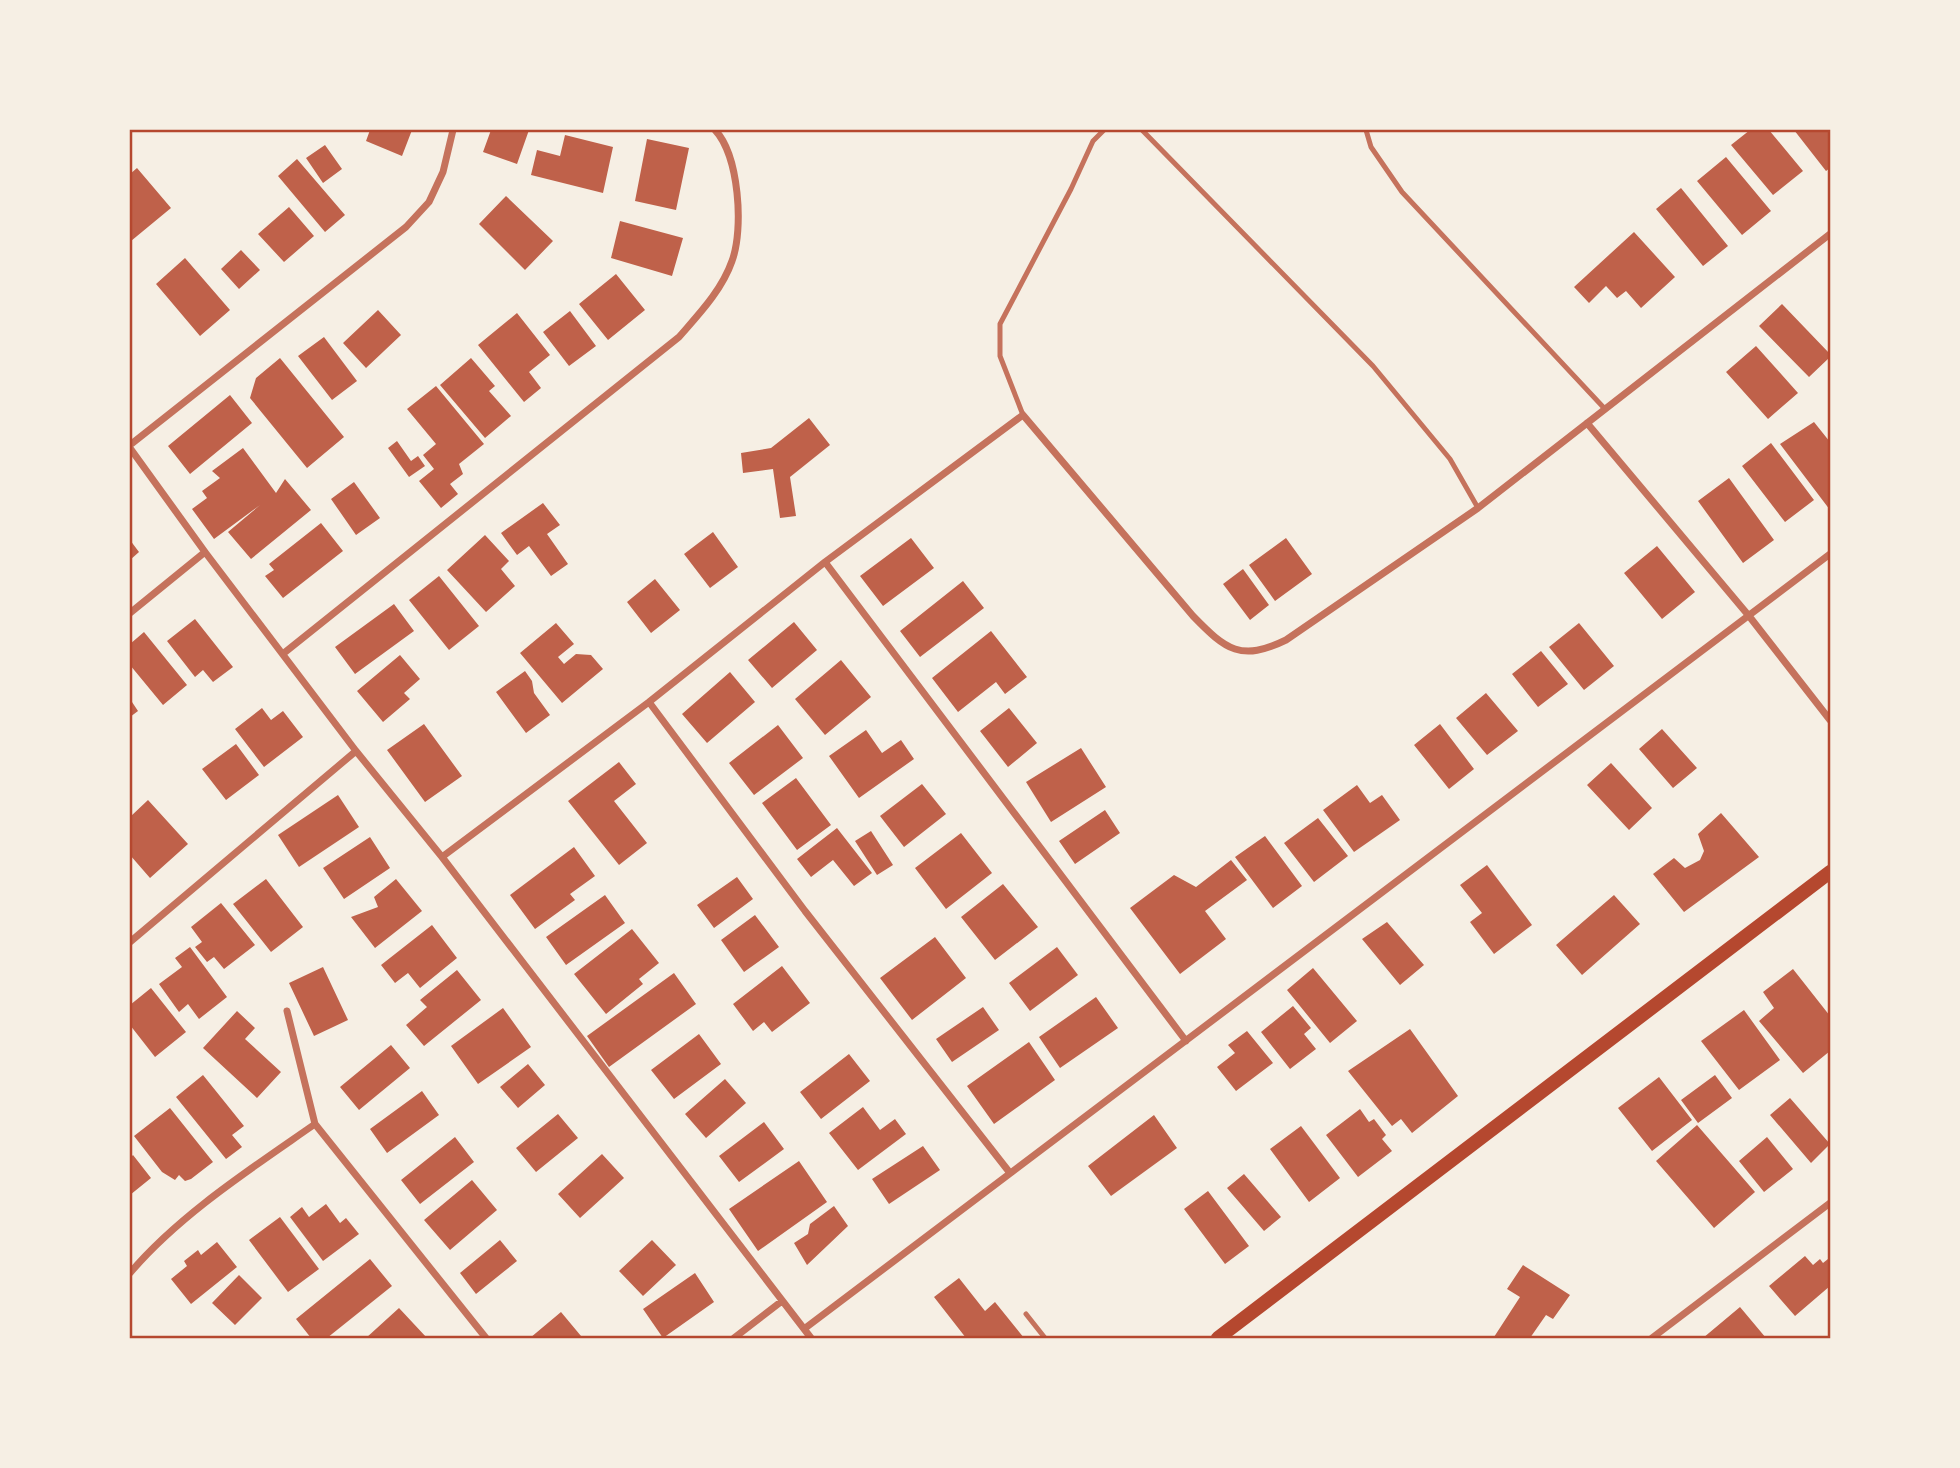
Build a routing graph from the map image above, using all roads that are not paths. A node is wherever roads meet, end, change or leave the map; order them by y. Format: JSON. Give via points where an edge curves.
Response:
{"nodes":[{"id":1,"x":453,"y":130,"type":"edge"},
{"id":2,"x":715,"y":130,"type":"edge"},
{"id":3,"x":1104,"y":130,"type":"edge"},
{"id":4,"x":1142,"y":130,"type":"edge"},
{"id":5,"x":1366,"y":130,"type":"edge"},
{"id":6,"x":1830,"y":234,"type":"edge"},
{"id":7,"x":1605,"y":409,"type":"junction"},
{"id":8,"x":1023,"y":415,"type":"junction"},
{"id":9,"x":1587,"y":423,"type":"junction"},
{"id":10,"x":130,"y":447,"type":"edge"},
{"id":11,"x":1478,"y":508,"type":"junction"},
{"id":12,"x":205,"y":552,"type":"junction"},
{"id":13,"x":1830,"y":554,"type":"edge"},
{"id":14,"x":825,"y":562,"type":"junction"},
{"id":15,"x":130,"y":613,"type":"edge"},
{"id":16,"x":1749,"y":616,"type":"junction"},
{"id":17,"x":284,"y":653,"type":"junction"},
{"id":18,"x":649,"y":702,"type":"junction"},
{"id":19,"x":1830,"y":720,"type":"edge"},
{"id":20,"x":356,"y":751,"type":"junction"},
{"id":21,"x":442,"y":857,"type":"junction"},
{"id":22,"x":1830,"y":872,"type":"edge"},
{"id":23,"x":130,"y":942,"type":"edge"},
{"id":24,"x":287,"y":1012,"type":"dead end"},
{"id":25,"x":1186,"y":1041,"type":"junction"},
{"id":26,"x":315,"y":1124,"type":"junction"},
{"id":27,"x":1010,"y":1173,"type":"junction"},
{"id":28,"x":1830,"y":1203,"type":"edge"},
{"id":29,"x":130,"y":1273,"type":"edge"},
{"id":30,"x":782,"y":1301,"type":"junction"},
{"id":31,"x":1026,"y":1314,"type":"dead end"},
{"id":32,"x":804,"y":1329,"type":"junction"},
{"id":33,"x":486,"y":1339,"type":"edge"},
{"id":34,"x":734,"y":1339,"type":"edge"},
{"id":35,"x":811,"y":1339,"type":"edge"},
{"id":36,"x":1045,"y":1339,"type":"edge"},
{"id":37,"x":1218,"y":1339,"type":"edge"},
{"id":38,"x":1652,"y":1339,"type":"edge"}],
"edges":[{"from":1,"to":10,"type":"street","via":[[443,172],[429,202],[406,227]]},
{"from":2,"to":17,"type":"street","via":[[728,150],[737,184],[733,260],[718,290],[687,328]]},
{"from":3,"to":8,"type":"lane","via":[[1093,141],[1000,324],[1000,356]]},
{"from":4,"to":11,"type":"lane","via":[[1373,366],[1450,459]]},
{"from":5,"to":7,"type":"lane","via":[[1371,147],[1402,192]]},
{"from":6,"to":7,"type":"street"},
{"from":7,"to":9,"type":"street"},
{"from":8,"to":11,"type":"street","via":[[1193,616],[1213,636],[1240,652],[1265,650],[1286,640]]},
{"from":8,"to":14,"type":"street"},
{"from":9,"to":11,"type":"street"},
{"from":9,"to":16,"type":"street"},
{"from":10,"to":12,"type":"street"},
{"from":12,"to":15,"type":"street"},
{"from":12,"to":17,"type":"street"},
{"from":13,"to":16,"type":"street"},
{"from":14,"to":18,"type":"street"},
{"from":14,"to":25,"type":"street"},
{"from":16,"to":19,"type":"street"},
{"from":16,"to":25,"type":"street"},
{"from":17,"to":20,"type":"street"},
{"from":18,"to":21,"type":"street"},
{"from":18,"to":27,"type":"street"},
{"from":20,"to":21,"type":"street"},
{"from":20,"to":23,"type":"street"},
{"from":21,"to":30,"type":"street"},
{"from":22,"to":37,"type":"main road"},
{"from":24,"to":26,"type":"street"},
{"from":25,"to":27,"type":"street"},
{"from":26,"to":29,"type":"street","via":[[177,1226]]},
{"from":26,"to":33,"type":"street"},
{"from":27,"to":32,"type":"street"},
{"from":28,"to":38,"type":"street"},
{"from":30,"to":32,"type":"street"},
{"from":30,"to":34,"type":"street"},
{"from":31,"to":36,"type":"lane"},
{"from":32,"to":35,"type":"street"}]}
